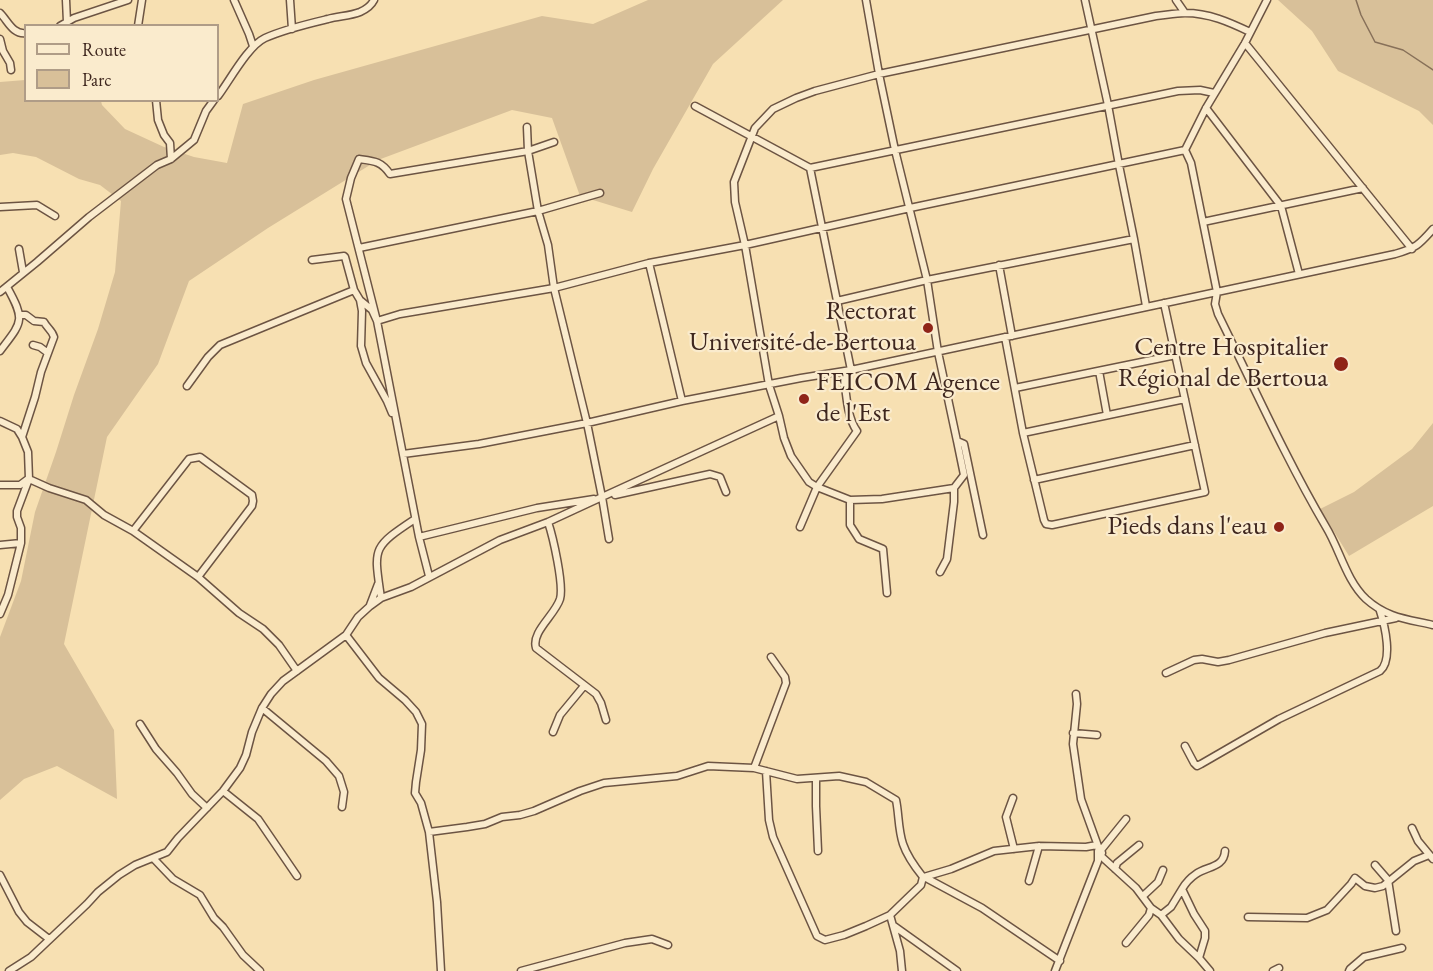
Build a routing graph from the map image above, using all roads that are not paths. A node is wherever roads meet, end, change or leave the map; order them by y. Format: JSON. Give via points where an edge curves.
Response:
{"nodes":[{"id":1,"x":66,"y":0,"type":"edge"},
{"id":2,"x":128,"y":0,"type":"edge"},
{"id":3,"x":142,"y":0,"type":"edge"},
{"id":4,"x":234,"y":0,"type":"edge"},
{"id":5,"x":290,"y":0,"type":"edge"},
{"id":6,"x":375,"y":0,"type":"edge"},
{"id":7,"x":866,"y":0,"type":"edge"},
{"id":8,"x":1085,"y":0,"type":"edge"},
{"id":9,"x":1176,"y":0,"type":"edge"},
{"id":10,"x":1267,"y":0,"type":"edge"},
{"id":11,"x":1185,"y":12,"type":"junction"},
{"id":12,"x":0,"y":13,"type":"edge"},
{"id":13,"x":67,"y":23,"type":"edge"},
{"id":14,"x":138,"y":24,"type":"edge"},
{"id":15,"x":292,"y":29,"type":"junction"},
{"id":16,"x":1092,"y":30,"type":"junction"},
{"id":17,"x":1250,"y":32,"type":"junction"},
{"id":18,"x":24,"y":33,"type":"edge"},
{"id":19,"x":0,"y":39,"type":"edge"},
{"id":20,"x":1245,"y":43,"type":"junction"},
{"id":21,"x":254,"y":46,"type":"junction"},
{"id":22,"x":11,"y":70,"type":"dead end"},
{"id":23,"x":879,"y":74,"type":"junction"},
{"id":24,"x":1214,"y":93,"type":"junction"},
{"id":25,"x":219,"y":95,"type":"edge"},
{"id":26,"x":156,"y":102,"type":"edge"},
{"id":27,"x":213,"y":102,"type":"edge"},
{"id":28,"x":1108,"y":105,"type":"junction"},
{"id":29,"x":695,"y":106,"type":"dead end"},
{"id":30,"x":1206,"y":108,"type":"junction"},
{"id":31,"x":527,"y":127,"type":"dead end"},
{"id":32,"x":751,"y":136,"type":"junction"},
{"id":33,"x":554,"y":142,"type":"dead end"},
{"id":34,"x":895,"y":150,"type":"junction"},
{"id":35,"x":1185,"y":150,"type":"junction"},
{"id":36,"x":528,"y":151,"type":"junction"},
{"id":37,"x":171,"y":159,"type":"junction"},
{"id":38,"x":1119,"y":165,"type":"junction"},
{"id":39,"x":810,"y":168,"type":"junction"},
{"id":40,"x":1363,"y":188,"type":"junction"},
{"id":41,"x":600,"y":193,"type":"dead end"},
{"id":42,"x":1281,"y":206,"type":"junction"},
{"id":43,"x":0,"y":207,"type":"edge"},
{"id":44,"x":910,"y":208,"type":"junction"},
{"id":45,"x":537,"y":211,"type":"junction"},
{"id":46,"x":55,"y":216,"type":"dead end"},
{"id":47,"x":1203,"y":222,"type":"junction"},
{"id":48,"x":822,"y":229,"type":"junction"},
{"id":49,"x":1433,"y":229,"type":"edge"},
{"id":50,"x":1134,"y":239,"type":"junction"},
{"id":51,"x":745,"y":245,"type":"junction"},
{"id":52,"x":359,"y":248,"type":"junction"},
{"id":53,"x":19,"y":249,"type":"dead end"},
{"id":54,"x":1412,"y":249,"type":"junction"},
{"id":55,"x":312,"y":260,"type":"dead end"},
{"id":56,"x":649,"y":263,"type":"junction"},
{"id":57,"x":999,"y":265,"type":"junction"},
{"id":58,"x":23,"y":272,"type":"junction"},
{"id":59,"x":1299,"y":274,"type":"junction"},
{"id":60,"x":927,"y":280,"type":"junction"},
{"id":61,"x":7,"y":287,"type":"junction"},
{"id":62,"x":554,"y":288,"type":"junction"},
{"id":63,"x":354,"y":290,"type":"junction"},
{"id":64,"x":0,"y":292,"type":"edge"},
{"id":65,"x":1217,"y":292,"type":"junction"},
{"id":66,"x":360,"y":300,"type":"junction"},
{"id":67,"x":837,"y":301,"type":"junction"},
{"id":68,"x":1164,"y":303,"type":"junction"},
{"id":69,"x":1146,"y":306,"type":"junction"},
{"id":70,"x":20,"y":315,"type":"junction"},
{"id":71,"x":377,"y":321,"type":"junction"},
{"id":72,"x":1008,"y":336,"type":"junction"},
{"id":73,"x":33,"y":345,"type":"dead end"},
{"id":74,"x":0,"y":351,"type":"edge"},
{"id":75,"x":938,"y":352,"type":"junction"},
{"id":76,"x":48,"y":353,"type":"junction"},
{"id":77,"x":1176,"y":355,"type":"junction"},
{"id":78,"x":850,"y":370,"type":"junction"},
{"id":79,"x":1099,"y":371,"type":"junction"},
{"id":80,"x":769,"y":385,"type":"junction"},
{"id":81,"x":187,"y":386,"type":"dead end"},
{"id":82,"x":1015,"y":388,"type":"junction"},
{"id":83,"x":1185,"y":399,"type":"junction"},
{"id":84,"x":682,"y":401,"type":"junction"},
{"id":85,"x":1107,"y":415,"type":"junction"},
{"id":86,"x":779,"y":416,"type":"junction"},
{"id":87,"x":0,"y":421,"type":"edge"},
{"id":88,"x":587,"y":423,"type":"junction"},
{"id":89,"x":1023,"y":433,"type":"junction"},
{"id":90,"x":22,"y":437,"type":"junction"},
{"id":91,"x":957,"y":441,"type":"junction"},
{"id":92,"x":1195,"y":445,"type":"junction"},
{"id":93,"x":403,"y":454,"type":"junction"},
{"id":94,"x":29,"y":479,"type":"junction"},
{"id":95,"x":1035,"y":480,"type":"junction"},
{"id":96,"x":0,"y":485,"type":"edge"},
{"id":97,"x":817,"y":487,"type":"junction"},
{"id":98,"x":954,"y":488,"type":"junction"},
{"id":99,"x":726,"y":492,"type":"dead end"},
{"id":100,"x":602,"y":497,"type":"junction"},
{"id":101,"x":850,"y":500,"type":"junction"},
{"id":102,"x":415,"y":519,"type":"junction"},
{"id":103,"x":548,"y":522,"type":"junction"},
{"id":104,"x":800,"y":527,"type":"dead end"},
{"id":105,"x":133,"y":531,"type":"junction"},
{"id":106,"x":983,"y":535,"type":"dead end"},
{"id":107,"x":418,"y":537,"type":"junction"},
{"id":108,"x":609,"y":539,"type":"dead end"},
{"id":109,"x":21,"y":543,"type":"junction"},
{"id":110,"x":0,"y":544,"type":"edge"},
{"id":111,"x":940,"y":572,"type":"dead end"},
{"id":112,"x":429,"y":576,"type":"junction"},
{"id":113,"x":198,"y":577,"type":"junction"},
{"id":114,"x":379,"y":581,"type":"junction"},
{"id":115,"x":887,"y":593,"type":"dead end"},
{"id":116,"x":381,"y":598,"type":"junction"},
{"id":117,"x":370,"y":606,"type":"junction"},
{"id":118,"x":1380,"y":611,"type":"junction"},
{"id":119,"x":0,"y":614,"type":"edge"},
{"id":120,"x":1396,"y":618,"type":"junction"},
{"id":121,"x":1384,"y":620,"type":"junction"},
{"id":122,"x":1433,"y":625,"type":"edge"},
{"id":123,"x":346,"y":635,"type":"junction"},
{"id":124,"x":771,"y":657,"type":"dead end"},
{"id":125,"x":297,"y":671,"type":"junction"},
{"id":126,"x":1166,"y":673,"type":"dead end"},
{"id":127,"x":584,"y":686,"type":"junction"},
{"id":128,"x":1076,"y":694,"type":"dead end"},
{"id":129,"x":262,"y":708,"type":"junction"},
{"id":130,"x":606,"y":720,"type":"dead end"},
{"id":131,"x":140,"y":724,"type":"dead end"},
{"id":132,"x":553,"y":732,"type":"dead end"},
{"id":133,"x":1073,"y":732,"type":"junction"},
{"id":134,"x":1097,"y":735,"type":"dead end"},
{"id":135,"x":1185,"y":746,"type":"dead end"},
{"id":136,"x":754,"y":768,"type":"junction"},
{"id":137,"x":766,"y":771,"type":"junction"},
{"id":138,"x":816,"y":778,"type":"junction"},
{"id":139,"x":223,"y":792,"type":"junction"},
{"id":140,"x":1013,"y":798,"type":"dead end"},
{"id":141,"x":342,"y":807,"type":"dead end"},
{"id":142,"x":207,"y":808,"type":"junction"},
{"id":143,"x":1126,"y":819,"type":"dead end"},
{"id":144,"x":1412,"y":828,"type":"dead end"},
{"id":145,"x":429,"y":832,"type":"junction"},
{"id":146,"x":1097,"y":845,"type":"junction"},
{"id":147,"x":1139,"y":845,"type":"dead end"},
{"id":148,"x":1039,"y":846,"type":"junction"},
{"id":149,"x":1014,"y":849,"type":"junction"},
{"id":150,"x":818,"y":850,"type":"dead end"},
{"id":151,"x":1225,"y":851,"type":"dead end"},
{"id":152,"x":1102,"y":857,"type":"junction"},
{"id":153,"x":1431,"y":857,"type":"edge"},
{"id":154,"x":153,"y":858,"type":"junction"},
{"id":155,"x":1375,"y":865,"type":"dead end"},
{"id":156,"x":1115,"y":869,"type":"junction"},
{"id":157,"x":1163,"y":870,"type":"dead end"},
{"id":158,"x":0,"y":875,"type":"edge"},
{"id":159,"x":297,"y":876,"type":"dead end"},
{"id":160,"x":923,"y":878,"type":"junction"},
{"id":161,"x":1029,"y":880,"type":"dead end"},
{"id":162,"x":1388,"y":880,"type":"junction"},
{"id":163,"x":1182,"y":889,"type":"junction"},
{"id":164,"x":1143,"y":896,"type":"junction"},
{"id":165,"x":1151,"y":908,"type":"junction"},
{"id":166,"x":890,"y":915,"type":"junction"},
{"id":167,"x":1161,"y":915,"type":"junction"},
{"id":168,"x":1248,"y":917,"type":"dead end"},
{"id":169,"x":894,"y":926,"type":"junction"},
{"id":170,"x":1396,"y":931,"type":"dead end"},
{"id":171,"x":49,"y":939,"type":"junction"},
{"id":172,"x":1126,"y":943,"type":"dead end"},
{"id":173,"x":668,"y":945,"type":"dead end"},
{"id":174,"x":1402,"y":948,"type":"dead end"},
{"id":175,"x":1199,"y":958,"type":"junction"},
{"id":176,"x":1059,"y":961,"type":"junction"},
{"id":177,"x":1350,"y":970,"type":"edge"},
{"id":178,"x":9,"y":971,"type":"edge"},
{"id":179,"x":260,"y":971,"type":"edge"},
{"id":180,"x":441,"y":971,"type":"edge"},
{"id":181,"x":521,"y":971,"type":"edge"},
{"id":182,"x":902,"y":971,"type":"edge"},
{"id":183,"x":957,"y":971,"type":"edge"},
{"id":184,"x":1055,"y":971,"type":"edge"},
{"id":185,"x":1210,"y":971,"type":"edge"}],
"edges":[{"from":1,"to":13,"type":"street"},
{"from":2,"to":13,"type":"street"},
{"from":3,"to":14,"type":"street"},
{"from":4,"to":21,"type":"street"},
{"from":5,"to":15,"type":"street"},
{"from":6,"to":15,"type":"street","via":[[360,12]]},
{"from":7,"to":23,"type":"street"},
{"from":8,"to":16,"type":"street"},
{"from":9,"to":11,"type":"street"},
{"from":10,"to":17,"type":"street"},
{"from":11,"to":16,"type":"street"},
{"from":11,"to":17,"type":"street","via":[[1227,20]]},
{"from":12,"to":18,"type":"street","via":[[15,31]]},
{"from":15,"to":21,"type":"street","via":[[262,39]]},
{"from":16,"to":23,"type":"street"},
{"from":16,"to":28,"type":"street"},
{"from":17,"to":20,"type":"street"},
{"from":19,"to":22,"type":"street"},
{"from":20,"to":24,"type":"street"},
{"from":20,"to":40,"type":"street"},
{"from":21,"to":25,"type":"street"},
{"from":23,"to":32,"type":"street","via":[[815,91],[772,109]]},
{"from":23,"to":34,"type":"street"},
{"from":24,"to":28,"type":"street","via":[[1178,91]]},
{"from":24,"to":30,"type":"street"},
{"from":26,"to":37,"type":"street","via":[[158,120],[170,143]]},
{"from":27,"to":37,"type":"street","via":[[194,140]]},
{"from":28,"to":34,"type":"street"},
{"from":28,"to":38,"type":"street"},
{"from":29,"to":32,"type":"street"},
{"from":30,"to":35,"type":"street"},
{"from":30,"to":42,"type":"street"},
{"from":31,"to":36,"type":"street"},
{"from":32,"to":39,"type":"street"},
{"from":32,"to":51,"type":"street","via":[[734,182]]},
{"from":33,"to":36,"type":"street"},
{"from":34,"to":39,"type":"street"},
{"from":34,"to":44,"type":"street"},
{"from":35,"to":38,"type":"street"},
{"from":35,"to":47,"type":"street"},
{"from":36,"to":45,"type":"street"},
{"from":36,"to":52,"type":"street","via":[[390,174],[384,165],[359,159],[346,199]]},
{"from":37,"to":58,"type":"street","via":[[112,198]]},
{"from":38,"to":44,"type":"street"},
{"from":38,"to":50,"type":"street"},
{"from":39,"to":48,"type":"street"},
{"from":40,"to":42,"type":"street"},
{"from":40,"to":54,"type":"street"},
{"from":41,"to":45,"type":"street"},
{"from":42,"to":47,"type":"street"},
{"from":42,"to":59,"type":"street"},
{"from":43,"to":46,"type":"street","via":[[37,205]]},
{"from":44,"to":48,"type":"street"},
{"from":44,"to":60,"type":"street"},
{"from":45,"to":52,"type":"street"},
{"from":45,"to":62,"type":"street","via":[[548,245]]},
{"from":47,"to":65,"type":"street"},
{"from":48,"to":51,"type":"street"},
{"from":48,"to":67,"type":"street"},
{"from":49,"to":54,"type":"street"},
{"from":50,"to":57,"type":"street"},
{"from":50,"to":69,"type":"street"},
{"from":51,"to":56,"type":"street"},
{"from":51,"to":80,"type":"street"},
{"from":52,"to":71,"type":"street"},
{"from":53,"to":58,"type":"street"},
{"from":54,"to":59,"type":"street"},
{"from":55,"to":63,"type":"street","via":[[344,256]]},
{"from":56,"to":62,"type":"street"},
{"from":56,"to":84,"type":"street"},
{"from":57,"to":60,"type":"street"},
{"from":57,"to":72,"type":"street"},
{"from":58,"to":61,"type":"street"},
{"from":59,"to":65,"type":"street"},
{"from":60,"to":67,"type":"street"},
{"from":60,"to":75,"type":"street"},
{"from":61,"to":64,"type":"street"},
{"from":61,"to":70,"type":"street"},
{"from":62,"to":71,"type":"street"},
{"from":62,"to":88,"type":"street"},
{"from":63,"to":66,"type":"street"},
{"from":63,"to":81,"type":"street","via":[[220,345]]},
{"from":65,"to":68,"type":"street"},
{"from":65,"to":118,"type":"street","via":[[1218,314],[1313,506],[1360,594]]},
{"from":66,"to":71,"type":"street","via":[[372,310]]},
{"from":66,"to":93,"type":"street","via":[[366,363],[392,412]]},
{"from":67,"to":78,"type":"street"},
{"from":68,"to":69,"type":"street"},
{"from":68,"to":77,"type":"street"},
{"from":69,"to":72,"type":"street"},
{"from":70,"to":74,"type":"street","via":[[18,327]]},
{"from":70,"to":76,"type":"street","via":[[44,322],[52,331],[54,337]]},
{"from":71,"to":93,"type":"street"},
{"from":72,"to":75,"type":"street"},
{"from":72,"to":82,"type":"street"},
{"from":73,"to":76,"type":"street"},
{"from":75,"to":78,"type":"street"},
{"from":75,"to":91,"type":"street"},
{"from":76,"to":90,"type":"street"},
{"from":77,"to":79,"type":"street"},
{"from":77,"to":83,"type":"street"},
{"from":78,"to":80,"type":"street"},
{"from":78,"to":97,"type":"street","via":[[844,376],[857,431]]},
{"from":79,"to":82,"type":"street"},
{"from":79,"to":85,"type":"street"},
{"from":80,"to":84,"type":"street"},
{"from":80,"to":86,"type":"street"},
{"from":82,"to":89,"type":"street"},
{"from":83,"to":85,"type":"street"},
{"from":83,"to":92,"type":"street"},
{"from":84,"to":88,"type":"street"},
{"from":85,"to":89,"type":"street"},
{"from":86,"to":97,"type":"street","via":[[791,456]]},
{"from":86,"to":100,"type":"street"},
{"from":87,"to":90,"type":"street"},
{"from":88,"to":93,"type":"street"},
{"from":88,"to":100,"type":"street"},
{"from":89,"to":95,"type":"street"},
{"from":90,"to":94,"type":"street","via":[[28,452]]},
{"from":91,"to":98,"type":"street","via":[[964,476]]},
{"from":91,"to":106,"type":"street","via":[[964,444]]},
{"from":92,"to":95,"type":"street"},
{"from":92,"to":95,"type":"street","via":[[1205,492],[1052,525],[1044,520]]},
{"from":93,"to":102,"type":"street"},
{"from":94,"to":96,"type":"street","via":[[20,485]]},
{"from":94,"to":105,"type":"street","via":[[86,500]]},
{"from":94,"to":109,"type":"street","via":[[17,511]]},
{"from":97,"to":101,"type":"street"},
{"from":97,"to":104,"type":"street"},
{"from":98,"to":101,"type":"street"},
{"from":98,"to":111,"type":"street","via":[[947,559]]},
{"from":99,"to":100,"type":"street","via":[[720,477],[710,474]]},
{"from":100,"to":103,"type":"street"},
{"from":100,"to":107,"type":"street","via":[[537,508]]},
{"from":100,"to":108,"type":"street"},
{"from":101,"to":115,"type":"street","via":[[850,525],[859,539],[883,549]]},
{"from":102,"to":107,"type":"street"},
{"from":102,"to":114,"type":"street","via":[[379,548]]},
{"from":103,"to":112,"type":"street","via":[[500,540]]},
{"from":103,"to":127,"type":"street","via":[[561,590],[560,599],[535,642],[537,648]]},
{"from":105,"to":113,"type":"street"},
{"from":105,"to":113,"type":"street","via":[[189,459],[200,458],[252,495],[253,501]]},
{"from":107,"to":112,"type":"street"},
{"from":109,"to":110,"type":"street"},
{"from":109,"to":119,"type":"street"},
{"from":112,"to":116,"type":"street"},
{"from":113,"to":125,"type":"street","via":[[263,629]]},
{"from":114,"to":116,"type":"street"},
{"from":114,"to":117,"type":"street"},
{"from":116,"to":117,"type":"street"},
{"from":117,"to":123,"type":"street"},
{"from":118,"to":120,"type":"street"},
{"from":118,"to":121,"type":"street"},
{"from":120,"to":121,"type":"street"},
{"from":120,"to":122,"type":"street"},
{"from":121,"to":126,"type":"street","via":[[1229,660],[1194,660]]},
{"from":121,"to":135,"type":"street","via":[[1387,658],[1380,672],[1279,719],[1197,766]]},
{"from":123,"to":125,"type":"street"},
{"from":123,"to":145,"type":"street","via":[[380,678],[416,712],[422,724],[416,793]]},
{"from":124,"to":136,"type":"street","via":[[786,683]]},
{"from":125,"to":129,"type":"street","via":[[271,694]]},
{"from":127,"to":130,"type":"street","via":[[600,700]]},
{"from":127,"to":132,"type":"street","via":[[560,715]]},
{"from":128,"to":133,"type":"street"},
{"from":129,"to":139,"type":"street","via":[[240,768]]},
{"from":129,"to":141,"type":"street","via":[[339,776],[344,792]]},
{"from":131,"to":142,"type":"street","via":[[156,749]]},
{"from":133,"to":134,"type":"street"},
{"from":133,"to":146,"type":"street","via":[[1081,799]]},
{"from":136,"to":137,"type":"street"},
{"from":136,"to":145,"type":"street","via":[[708,766],[677,776],[604,783],[534,811],[485,824]]},
{"from":137,"to":138,"type":"street","via":[[797,779]]},
{"from":137,"to":166,"type":"street","via":[[773,837],[817,936],[825,940],[844,935]]},
{"from":138,"to":150,"type":"street"},
{"from":138,"to":160,"type":"street","via":[[839,776],[866,782],[896,800],[903,844]]},
{"from":139,"to":142,"type":"street"},
{"from":139,"to":159,"type":"street","via":[[258,819]]},
{"from":140,"to":149,"type":"street","via":[[1006,817]]},
{"from":142,"to":154,"type":"street","via":[[167,852]]},
{"from":143,"to":152,"type":"street","via":[[1101,850]]},
{"from":144,"to":153,"type":"street"},
{"from":145,"to":180,"type":"street"},
{"from":146,"to":148,"type":"street"},
{"from":146,"to":152,"type":"street"},
{"from":146,"to":176,"type":"street","via":[[1098,861]]},
{"from":147,"to":156,"type":"street"},
{"from":148,"to":149,"type":"street"},
{"from":148,"to":161,"type":"street"},
{"from":149,"to":160,"type":"street","via":[[994,850]]},
{"from":151,"to":163,"type":"street","via":[[1221,863],[1196,874]]},
{"from":152,"to":156,"type":"street"},
{"from":153,"to":162,"type":"street","via":[[1414,861]]},
{"from":154,"to":171,"type":"street","via":[[127,870],[98,892]]},
{"from":154,"to":179,"type":"street","via":[[173,879],[200,895],[243,955]]},
{"from":155,"to":162,"type":"street"},
{"from":156,"to":164,"type":"street"},
{"from":157,"to":164,"type":"street","via":[[1158,882]]},
{"from":158,"to":171,"type":"street","via":[[19,912]]},
{"from":160,"to":166,"type":"street","via":[[921,885]]},
{"from":160,"to":176,"type":"street","via":[[982,908]]},
{"from":162,"to":168,"type":"street","via":[[1375,888],[1355,878],[1327,910],[1307,918]]},
{"from":162,"to":170,"type":"street"},
{"from":163,"to":167,"type":"street"},
{"from":163,"to":175,"type":"street","via":[[1205,931]]},
{"from":164,"to":165,"type":"street"},
{"from":165,"to":167,"type":"street"},
{"from":165,"to":172,"type":"street"},
{"from":166,"to":169,"type":"street"},
{"from":167,"to":175,"type":"street"},
{"from":169,"to":182,"type":"street"},
{"from":169,"to":183,"type":"street"},
{"from":171,"to":178,"type":"street","via":[[32,957]]},
{"from":173,"to":181,"type":"street","via":[[652,939],[625,943]]},
{"from":174,"to":177,"type":"street","via":[[1364,957]]},
{"from":175,"to":185,"type":"street"},
{"from":176,"to":184,"type":"street"}]}
